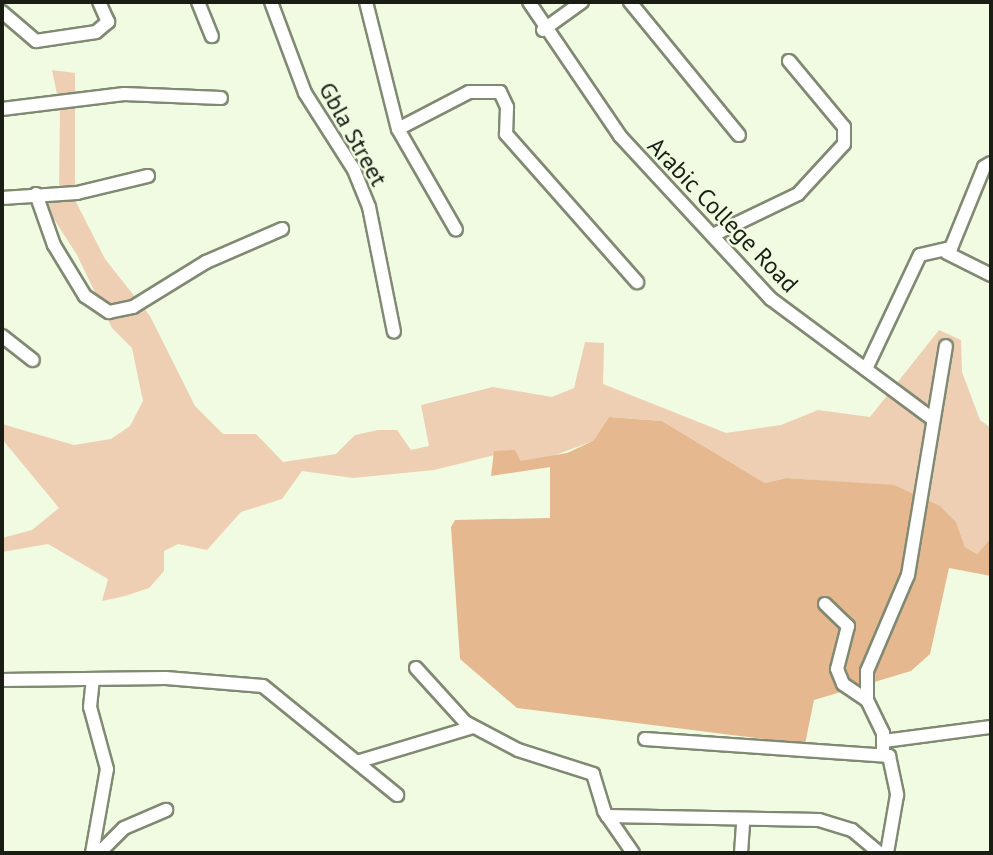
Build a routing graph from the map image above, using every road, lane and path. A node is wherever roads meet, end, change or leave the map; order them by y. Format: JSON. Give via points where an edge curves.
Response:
{"nodes":[{"id":1,"x":99,"y":2,"type":"edge"},
{"id":2,"x":198,"y":2,"type":"edge"},
{"id":3,"x":271,"y":2,"type":"edge"},
{"id":4,"x":366,"y":2,"type":"edge"},
{"id":5,"x":528,"y":2,"type":"edge"},
{"id":6,"x":582,"y":2,"type":"edge"},
{"id":7,"x":630,"y":2,"type":"edge"},
{"id":8,"x":2,"y":12,"type":"edge"},
{"id":9,"x":543,"y":30,"type":"junction"},
{"id":10,"x":212,"y":36,"type":"dead end"},
{"id":11,"x":789,"y":61,"type":"dead end"},
{"id":12,"x":221,"y":98,"type":"dead end"},
{"id":13,"x":2,"y":109,"type":"edge"},
{"id":14,"x":398,"y":129,"type":"junction"},
{"id":15,"x":739,"y":135,"type":"dead end"},
{"id":16,"x":991,"y":163,"type":"edge"},
{"id":17,"x":148,"y":176,"type":"dead end"},
{"id":18,"x":36,"y":194,"type":"junction"},
{"id":19,"x":2,"y":198,"type":"edge"},
{"id":20,"x":282,"y":229,"type":"dead end"},
{"id":21,"x":456,"y":230,"type":"dead end"},
{"id":22,"x":716,"y":234,"type":"junction"},
{"id":23,"x":947,"y":253,"type":"junction"},
{"id":24,"x":991,"y":275,"type":"edge"},
{"id":25,"x":637,"y":282,"type":"dead end"},
{"id":26,"x":394,"y":332,"type":"dead end"},
{"id":27,"x":2,"y":336,"type":"edge"},
{"id":28,"x":946,"y":346,"type":"dead end"},
{"id":29,"x":33,"y":359,"type":"dead end"},
{"id":30,"x":866,"y":369,"type":"junction"},
{"id":31,"x":930,"y":416,"type":"junction"},
{"id":32,"x":825,"y":604,"type":"dead end"},
{"id":33,"x":416,"y":668,"type":"dead end"},
{"id":34,"x":93,"y":678,"type":"junction"},
{"id":35,"x":2,"y":680,"type":"edge"},
{"id":36,"x":867,"y":699,"type":"junction"},
{"id":37,"x":473,"y":727,"type":"junction"},
{"id":38,"x":991,"y":727,"type":"edge"},
{"id":39,"x":645,"y":739,"type":"dead end"},
{"id":40,"x":884,"y":741,"type":"junction"},
{"id":41,"x":883,"y":755,"type":"junction"},
{"id":42,"x":360,"y":761,"type":"junction"},
{"id":43,"x":397,"y":795,"type":"dead end"},
{"id":44,"x":166,"y":810,"type":"dead end"},
{"id":45,"x":607,"y":816,"type":"junction"},
{"id":46,"x":743,"y":823,"type":"junction"},
{"id":47,"x":92,"y":853,"type":"edge"},
{"id":48,"x":99,"y":853,"type":"edge"},
{"id":49,"x":633,"y":853,"type":"edge"},
{"id":50,"x":741,"y":853,"type":"edge"},
{"id":51,"x":879,"y":853,"type":"edge"},
{"id":52,"x":887,"y":853,"type":"edge"}],
"edges":[{"from":1,"to":8,"type":"street","via":[[105,27],[92,35],[50,40],[29,39]]},
{"from":2,"to":10,"type":"street"},
{"from":3,"to":26,"type":"street","name":"Gbla Street","via":[[305,93],[354,170],[369,208]]},
{"from":4,"to":14,"type":"street"},
{"from":5,"to":9,"type":"street","name":"Arabic College Road"},
{"from":6,"to":9,"type":"street"},
{"from":7,"to":15,"type":"street"},
{"from":9,"to":22,"type":"street","name":"Arabic College Road","via":[[620,136]]},
{"from":11,"to":22,"type":"street","via":[[844,127],[844,144],[798,194]]},
{"from":12,"to":13,"type":"street","via":[[124,94]]},
{"from":14,"to":21,"type":"street"},
{"from":14,"to":25,"type":"street","via":[[469,92],[500,92],[507,107],[506,134]]},
{"from":16,"to":23,"type":"street","via":[[984,167]]},
{"from":17,"to":18,"type":"street","via":[[77,193]]},
{"from":18,"to":19,"type":"street"},
{"from":18,"to":20,"type":"street","via":[[54,246],[85,296],[109,312],[133,307],[206,262]]},
{"from":22,"to":30,"type":"street","name":"Arabic College Road","via":[[771,299]]},
{"from":23,"to":24,"type":"street"},
{"from":23,"to":30,"type":"street","via":[[920,255]]},
{"from":27,"to":29,"type":"street"},
{"from":28,"to":31,"type":"street"},
{"from":30,"to":31,"type":"street","name":"Arabic College Road"},
{"from":31,"to":36,"type":"street","via":[[908,575],[874,644]]},
{"from":32,"to":36,"type":"street","via":[[848,626],[837,669],[842,684]]},
{"from":33,"to":37,"type":"street"},
{"from":34,"to":35,"type":"street"},
{"from":34,"to":42,"type":"street","via":[[263,686]]},
{"from":34,"to":47,"type":"street","via":[[90,707],[107,769]]},
{"from":36,"to":40,"type":"street"},
{"from":37,"to":42,"type":"street"},
{"from":37,"to":45,"type":"street","via":[[518,750],[585,768],[597,781]]},
{"from":38,"to":40,"type":"street"},
{"from":39,"to":41,"type":"street"},
{"from":40,"to":41,"type":"street"},
{"from":41,"to":52,"type":"street","via":[[893,760],[897,773]]},
{"from":42,"to":43,"type":"street"},
{"from":44,"to":48,"type":"street","via":[[124,828]]},
{"from":45,"to":46,"type":"street"},
{"from":45,"to":49,"type":"street"},
{"from":46,"to":50,"type":"street"},
{"from":46,"to":51,"type":"street","via":[[840,824]]}]}
